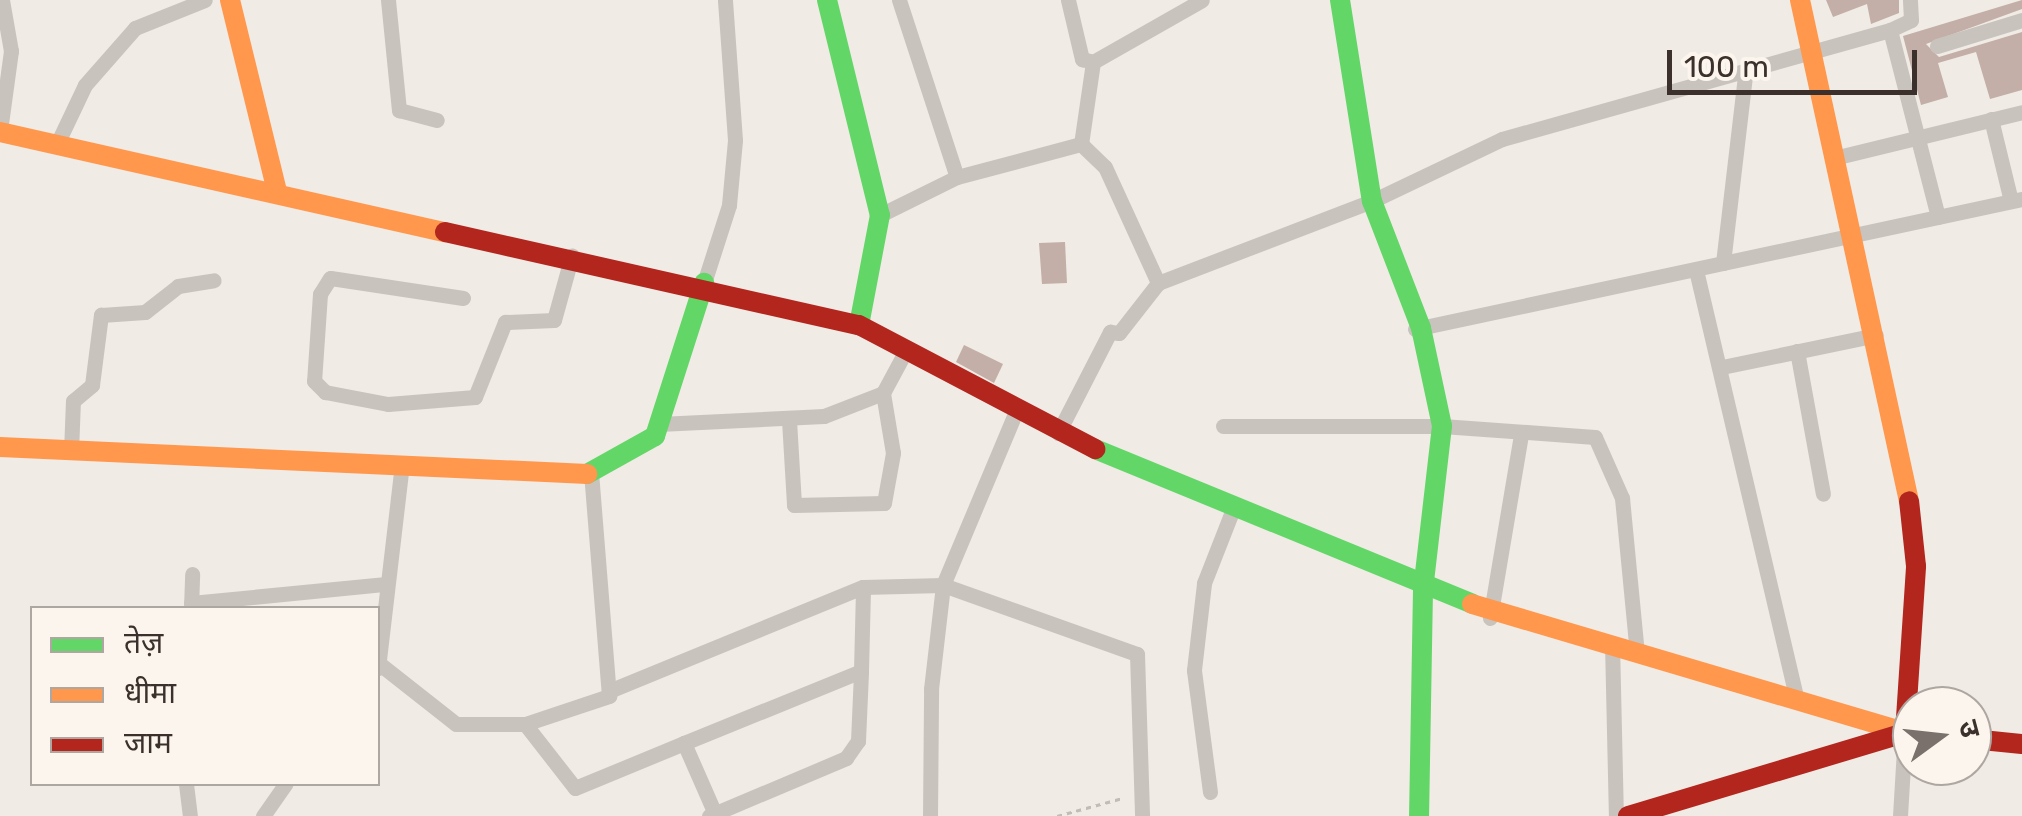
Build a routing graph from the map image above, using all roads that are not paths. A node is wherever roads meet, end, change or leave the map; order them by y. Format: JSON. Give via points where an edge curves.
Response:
{"nodes":[{"id":1,"x":2,"y":0,"type":"edge"},
{"id":2,"x":204,"y":0,"type":"edge"},
{"id":3,"x":230,"y":0,"type":"edge"},
{"id":4,"x":388,"y":0,"type":"edge"},
{"id":5,"x":725,"y":0,"type":"edge"},
{"id":6,"x":827,"y":0,"type":"edge"},
{"id":7,"x":898,"y":0,"type":"edge"},
{"id":8,"x":1068,"y":0,"type":"edge"},
{"id":9,"x":1202,"y":0,"type":"edge"},
{"id":10,"x":1340,"y":0,"type":"edge"},
{"id":11,"x":1800,"y":0,"type":"edge"},
{"id":12,"x":1910,"y":0,"type":"edge"},
{"id":13,"x":2022,"y":20,"type":"edge"},
{"id":14,"x":1890,"y":30,"type":"junction"},
{"id":15,"x":1936,"y":46,"type":"dead end"},
{"id":16,"x":1814,"y":51,"type":"junction"},
{"id":17,"x":1094,"y":62,"type":"junction"},
{"id":18,"x":1745,"y":77,"type":"junction"},
{"id":19,"x":2022,"y":112,"type":"edge"},
{"id":20,"x":1992,"y":119,"type":"junction"},
{"id":21,"x":437,"y":120,"type":"dead end"},
{"id":22,"x":0,"y":132,"type":"edge"},
{"id":23,"x":1919,"y":136,"type":"junction"},
{"id":24,"x":57,"y":144,"type":"junction"},
{"id":25,"x":1081,"y":144,"type":"junction"},
{"id":26,"x":1838,"y":157,"type":"junction"},
{"id":27,"x":956,"y":177,"type":"junction"},
{"id":28,"x":278,"y":192,"type":"junction"},
{"id":29,"x":2017,"y":200,"type":"edge"},
{"id":30,"x":1372,"y":202,"type":"junction"},
{"id":31,"x":880,"y":215,"type":"junction"},
{"id":32,"x":1938,"y":217,"type":"junction"},
{"id":33,"x":1855,"y":232,"type":"junction"},
{"id":34,"x":572,"y":255,"type":"junction"},
{"id":35,"x":1722,"y":263,"type":"junction"},
{"id":36,"x":1696,"y":270,"type":"junction"},
{"id":37,"x":214,"y":280,"type":"dead end"},
{"id":38,"x":704,"y":283,"type":"junction"},
{"id":39,"x":1158,"y":283,"type":"junction"},
{"id":40,"x":463,"y":298,"type":"dead end"},
{"id":41,"x":859,"y":324,"type":"junction"},
{"id":42,"x":1417,"y":329,"type":"junction"},
{"id":43,"x":1876,"y":335,"type":"junction"},
{"id":44,"x":1798,"y":351,"type":"junction"},
{"id":45,"x":904,"y":354,"type":"junction"},
{"id":46,"x":1722,"y":367,"type":"junction"},
{"id":47,"x":883,"y":392,"type":"junction"},
{"id":48,"x":1016,"y":411,"type":"junction"},
{"id":49,"x":789,"y":420,"type":"junction"},
{"id":50,"x":659,"y":424,"type":"junction"},
{"id":51,"x":1223,"y":426,"type":"dead end"},
{"id":52,"x":1442,"y":426,"type":"junction"},
{"id":53,"x":1058,"y":433,"type":"junction"},
{"id":54,"x":1521,"y":435,"type":"junction"},
{"id":55,"x":0,"y":447,"type":"edge"},
{"id":56,"x":71,"y":452,"type":"junction"},
{"id":57,"x":401,"y":471,"type":"junction"},
{"id":58,"x":590,"y":474,"type":"junction"},
{"id":59,"x":1823,"y":494,"type":"dead end"},
{"id":60,"x":1233,"y":509,"type":"junction"},
{"id":61,"x":192,"y":574,"type":"dead end"},
{"id":62,"x":386,"y":584,"type":"junction"},
{"id":63,"x":944,"y":584,"type":"junction"},
{"id":64,"x":863,"y":587,"type":"junction"},
{"id":65,"x":1422,"y":590,"type":"junction"},
{"id":66,"x":191,"y":606,"type":"edge"},
{"id":67,"x":1491,"y":615,"type":"junction"},
{"id":68,"x":1612,"y":644,"type":"junction"},
{"id":69,"x":1637,"y":653,"type":"junction"},
{"id":70,"x":380,"y":655,"type":"edge"},
{"id":71,"x":380,"y":668,"type":"edge"},
{"id":72,"x":861,"y":671,"type":"junction"},
{"id":73,"x":1911,"y":686,"type":"edge"},
{"id":74,"x":609,"y":690,"type":"junction"},
{"id":75,"x":1798,"y":701,"type":"junction"},
{"id":76,"x":525,"y":724,"type":"junction"},
{"id":77,"x":1892,"y":728,"type":"edge"},
{"id":78,"x":1892,"y":738,"type":"edge"},
{"id":79,"x":1992,"y":741,"type":"edge"},
{"id":80,"x":684,"y":743,"type":"junction"},
{"id":81,"x":2022,"y":744,"type":"edge"},
{"id":82,"x":186,"y":786,"type":"edge"},
{"id":83,"x":284,"y":786,"type":"edge"},
{"id":84,"x":1903,"y":786,"type":"edge"},
{"id":85,"x":1210,"y":792,"type":"dead end"},
{"id":86,"x":713,"y":815,"type":"edge"},
{"id":87,"x":190,"y":816,"type":"edge"},
{"id":88,"x":263,"y":816,"type":"edge"},
{"id":89,"x":930,"y":816,"type":"edge"},
{"id":90,"x":1142,"y":816,"type":"edge"},
{"id":91,"x":1419,"y":816,"type":"edge"},
{"id":92,"x":1616,"y":816,"type":"edge"},
{"id":93,"x":1628,"y":816,"type":"edge"},
{"id":94,"x":1900,"y":816,"type":"edge"}],
"edges":[{"from":1,"to":22,"type":"street","via":[[10,51]]},
{"from":2,"to":24,"type":"street","via":[[135,28],[85,85]]},
{"from":3,"to":28,"type":"street"},
{"from":4,"to":21,"type":"street","via":[[399,110]]},
{"from":5,"to":38,"type":"street","via":[[735,140],[728,205]]},
{"from":6,"to":31,"type":"street"},
{"from":7,"to":27,"type":"street"},
{"from":8,"to":17,"type":"street","via":[[1082,59]]},
{"from":9,"to":17,"type":"street"},
{"from":10,"to":30,"type":"street"},
{"from":11,"to":16,"type":"street"},
{"from":12,"to":14,"type":"street","via":[[1911,20]]},
{"from":13,"to":15,"type":"street"},
{"from":14,"to":16,"type":"street"},
{"from":14,"to":23,"type":"street"},
{"from":16,"to":18,"type":"street"},
{"from":16,"to":26,"type":"street"},
{"from":17,"to":25,"type":"street"},
{"from":18,"to":30,"type":"street","via":[[1579,113]]},
{"from":18,"to":35,"type":"street"},
{"from":19,"to":20,"type":"street"},
{"from":20,"to":23,"type":"street"},
{"from":20,"to":29,"type":"street"},
{"from":22,"to":24,"type":"street"},
{"from":23,"to":26,"type":"street"},
{"from":23,"to":32,"type":"street"},
{"from":24,"to":28,"type":"street"},
{"from":25,"to":27,"type":"street"},
{"from":25,"to":39,"type":"street","via":[[1106,167]]},
{"from":26,"to":33,"type":"street"},
{"from":27,"to":31,"type":"street"},
{"from":28,"to":34,"type":"street"},
{"from":29,"to":32,"type":"street"},
{"from":30,"to":39,"type":"street"},
{"from":30,"to":42,"type":"street"},
{"from":31,"to":41,"type":"street"},
{"from":32,"to":33,"type":"street"},
{"from":33,"to":35,"type":"street"},
{"from":33,"to":43,"type":"street"},
{"from":34,"to":38,"type":"street"},
{"from":34,"to":40,"type":"street","via":[[554,320],[505,322],[475,397],[388,404],[325,392],[314,381],[320,294],[330,278]]},
{"from":35,"to":36,"type":"street"},
{"from":36,"to":42,"type":"street"},
{"from":36,"to":46,"type":"street"},
{"from":37,"to":56,"type":"street","via":[[178,286],[146,312],[101,314],[92,386],[73,401]]},
{"from":38,"to":41,"type":"street"},
{"from":38,"to":50,"type":"street"},
{"from":39,"to":53,"type":"street","via":[[1118,333],[1110,332]]},
{"from":41,"to":45,"type":"street"},
{"from":42,"to":52,"type":"street"},
{"from":43,"to":44,"type":"street"},
{"from":43,"to":73,"type":"street","via":[[1916,566]]},
{"from":44,"to":46,"type":"street"},
{"from":44,"to":59,"type":"street"},
{"from":45,"to":47,"type":"street"},
{"from":45,"to":48,"type":"street"},
{"from":46,"to":75,"type":"street"},
{"from":47,"to":49,"type":"street"},
{"from":47,"to":49,"type":"street","via":[[893,453],[884,502],[794,505]]},
{"from":48,"to":53,"type":"street"},
{"from":48,"to":63,"type":"street"},
{"from":49,"to":50,"type":"street"},
{"from":50,"to":58,"type":"street","via":[[638,451]]},
{"from":51,"to":52,"type":"street"},
{"from":52,"to":54,"type":"street"},
{"from":52,"to":65,"type":"street"},
{"from":53,"to":60,"type":"street"},
{"from":54,"to":67,"type":"street"},
{"from":54,"to":69,"type":"street","via":[[1604,446],[1622,498]]},
{"from":55,"to":56,"type":"street"},
{"from":56,"to":57,"type":"street"},
{"from":57,"to":58,"type":"street"},
{"from":57,"to":62,"type":"street"},
{"from":58,"to":74,"type":"street"},
{"from":60,"to":65,"type":"street"},
{"from":60,"to":85,"type":"street","via":[[1204,583],[1194,670]]},
{"from":61,"to":66,"type":"street"},
{"from":62,"to":66,"type":"street"},
{"from":62,"to":70,"type":"street"},
{"from":63,"to":64,"type":"street"},
{"from":63,"to":89,"type":"street","via":[[930,689]]},
{"from":63,"to":90,"type":"street","via":[[1137,654]]},
{"from":64,"to":72,"type":"street"},
{"from":64,"to":74,"type":"street"},
{"from":65,"to":67,"type":"street"},
{"from":65,"to":91,"type":"street"},
{"from":67,"to":68,"type":"street"},
{"from":68,"to":69,"type":"street"},
{"from":68,"to":92,"type":"street"},
{"from":69,"to":75,"type":"street"},
{"from":71,"to":76,"type":"street","via":[[456,724]]},
{"from":72,"to":80,"type":"street"},
{"from":72,"to":86,"type":"street","via":[[858,741],[846,758]]},
{"from":74,"to":76,"type":"street"},
{"from":75,"to":77,"type":"street"},
{"from":76,"to":80,"type":"street","via":[[575,788]]},
{"from":78,"to":93,"type":"street"},
{"from":79,"to":81,"type":"street"},
{"from":80,"to":86,"type":"street"},
{"from":82,"to":87,"type":"street"},
{"from":83,"to":88,"type":"street"},
{"from":84,"to":94,"type":"street"}]}
